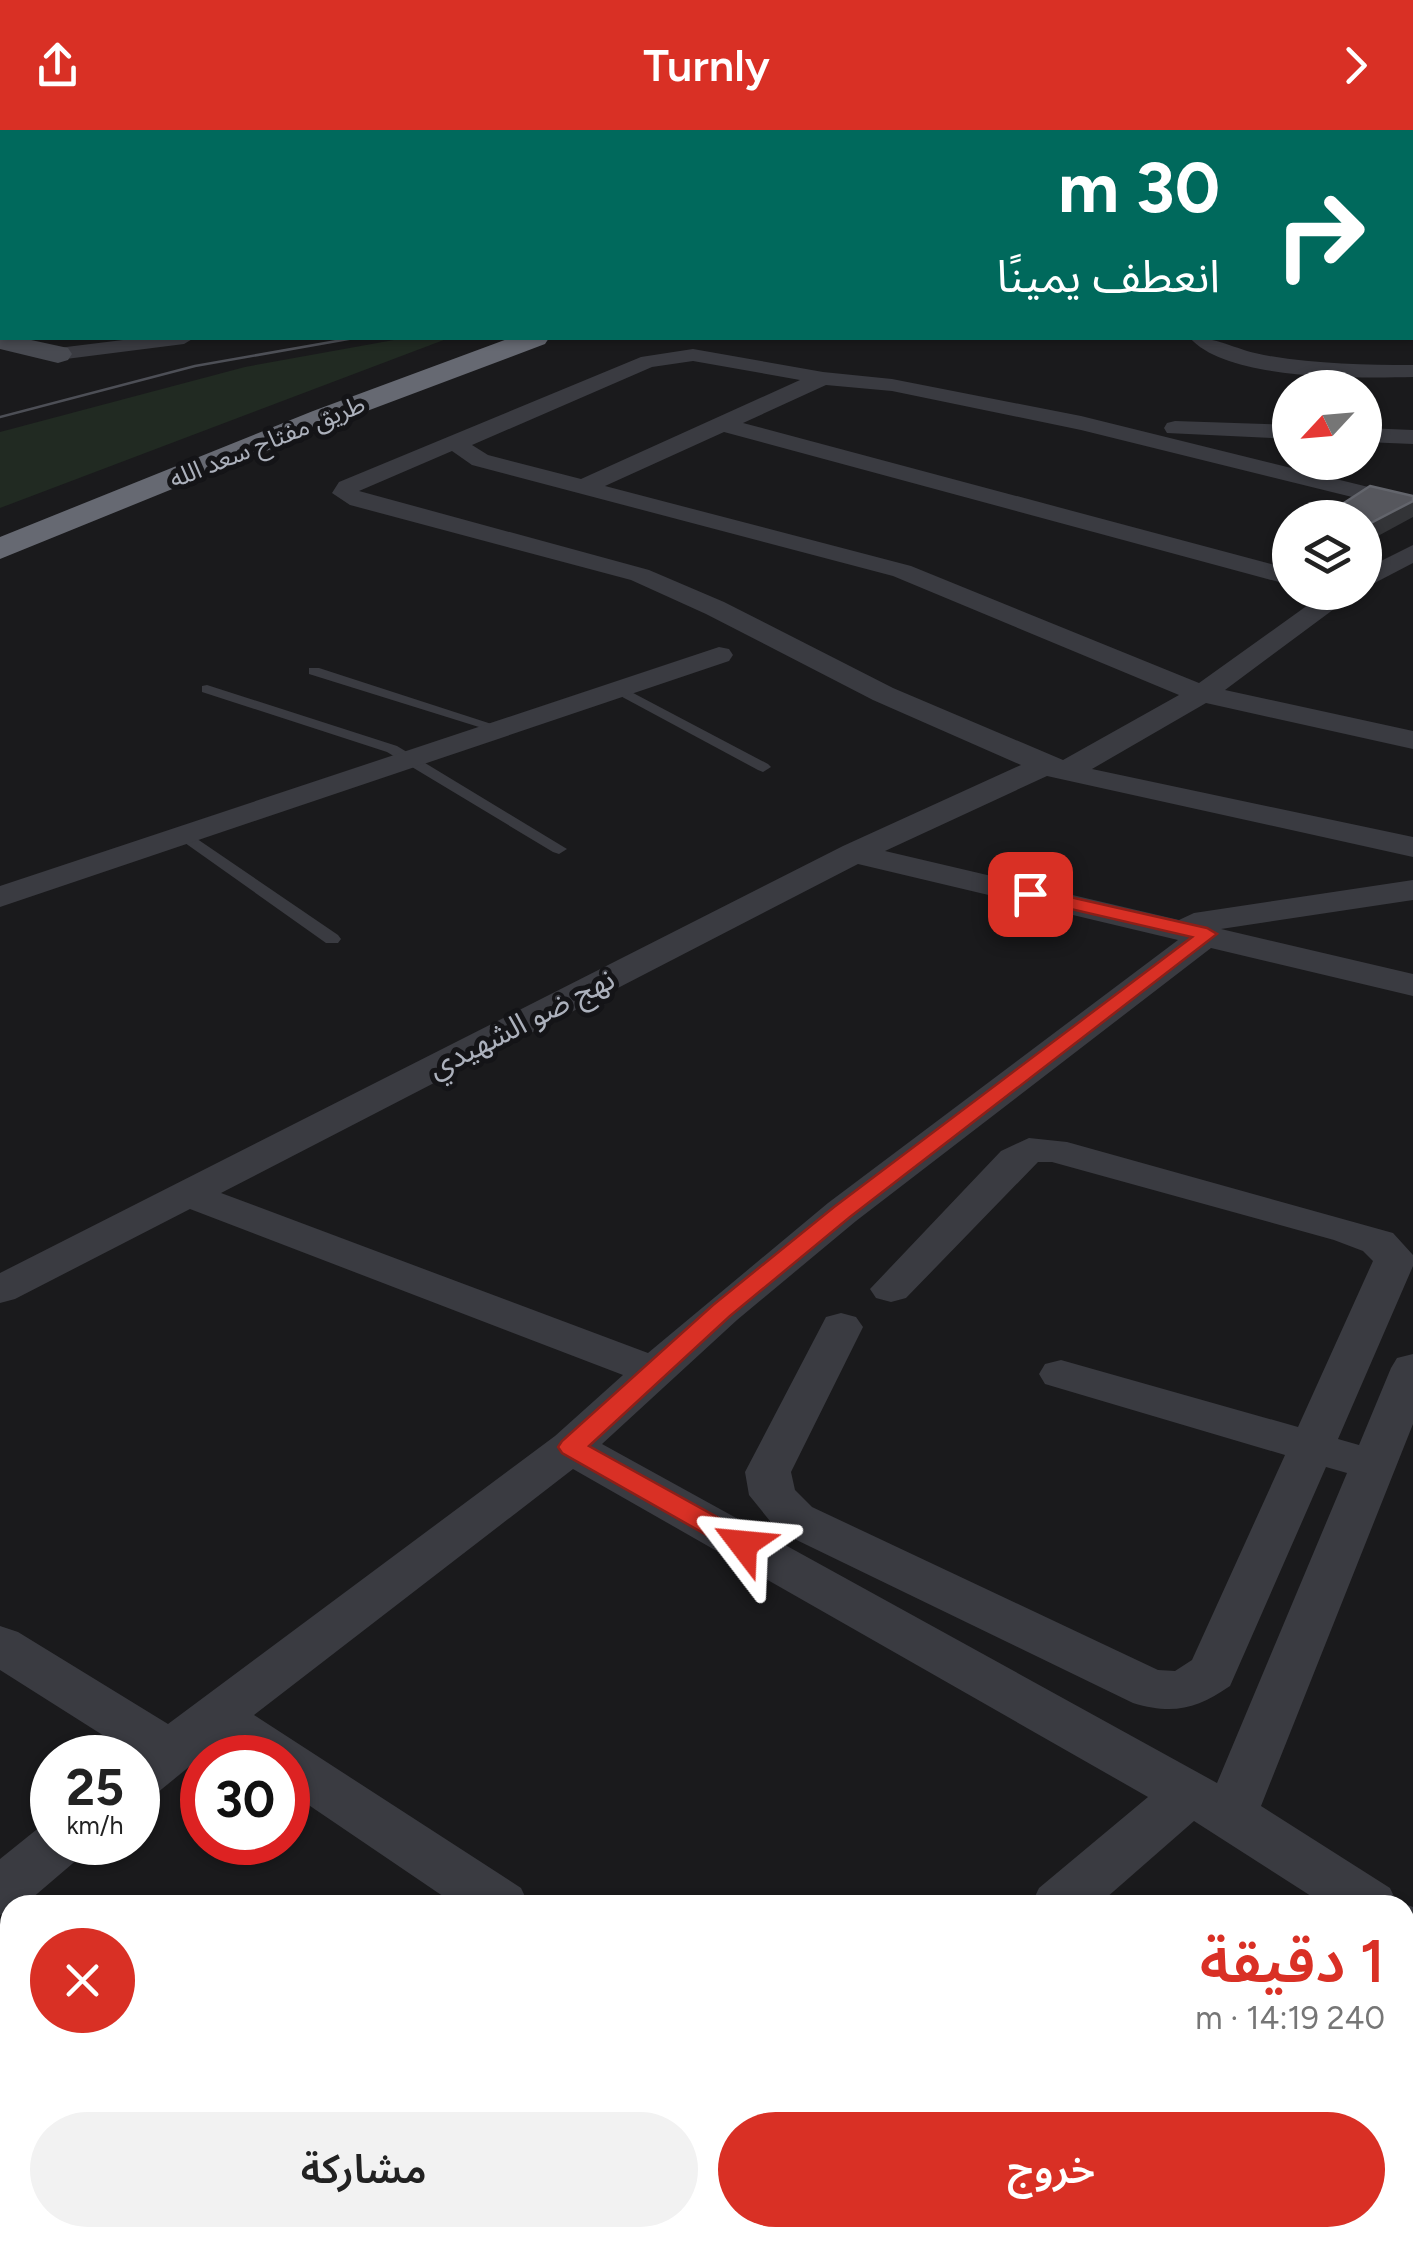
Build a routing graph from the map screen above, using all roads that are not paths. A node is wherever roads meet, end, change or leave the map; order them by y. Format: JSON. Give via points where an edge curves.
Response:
{"nodes":[{"id":1,"x":168,"y":340,"type":"edge"},
{"id":2,"x":491,"y":340,"type":"edge"},
{"id":3,"x":530,"y":340,"type":"edge"},
{"id":4,"x":1203,"y":340,"type":"edge"},
{"id":5,"x":1264,"y":340,"type":"edge"},
{"id":6,"x":0,"y":342,"type":"edge"},
{"id":7,"x":58,"y":354,"type":"junction"},
{"id":8,"x":0,"y":364,"type":"edge"},
{"id":9,"x":1413,"y":371,"type":"edge"},
{"id":10,"x":1390,"y":372,"type":"junction"},
{"id":11,"x":822,"y":378,"type":"junction"},
{"id":12,"x":1081,"y":423,"type":"junction"},
{"id":13,"x":726,"y":425,"type":"junction"},
{"id":14,"x":1272,"y":431,"type":"edge"},
{"id":15,"x":1382,"y":436,"type":"edge"},
{"id":16,"x":1413,"y":437,"type":"edge"},
{"id":17,"x":459,"y":440,"type":"junction"},
{"id":18,"x":583,"y":487,"type":"junction"},
{"id":19,"x":1413,"y":504,"type":"edge"},
{"id":20,"x":0,"y":530,"type":"edge"},
{"id":21,"x":0,"y":550,"type":"edge"},
{"id":22,"x":1413,"y":553,"type":"edge"},
{"id":23,"x":1382,"y":570,"type":"edge"},
{"id":24,"x":1272,"y":572,"type":"edge"},
{"id":25,"x":1319,"y":610,"type":"edge"},
{"id":26,"x":719,"y":655,"type":"dead end"},
{"id":27,"x":314,"y":672,"type":"dead end"},
{"id":28,"x":207,"y":688,"type":"dead end"},
{"id":29,"x":618,"y":689,"type":"junction"},
{"id":30,"x":1202,"y":694,"type":"junction"},
{"id":31,"x":500,"y":728,"type":"junction"},
{"id":32,"x":1413,"y":740,"type":"edge"},
{"id":33,"x":410,"y":759,"type":"junction"},
{"id":34,"x":763,"y":767,"type":"dead end"},
{"id":35,"x":1055,"y":768,"type":"junction"},
{"id":36,"x":184,"y":835,"type":"junction"},
{"id":37,"x":1413,"y":847,"type":"edge"},
{"id":38,"x":558,"y":849,"type":"dead end"},
{"id":39,"x":854,"y":853,"type":"junction"},
{"id":40,"x":1413,"y":890,"type":"edge"},
{"id":41,"x":0,"y":898,"type":"edge"},
{"id":42,"x":1189,"y":930,"type":"junction"},
{"id":43,"x":332,"y":938,"type":"dead end"},
{"id":44,"x":1413,"y":984,"type":"edge"},
{"id":45,"x":187,"y":1194,"type":"junction"},
{"id":46,"x":891,"y":1288,"type":"dead end"},
{"id":47,"x":0,"y":1290,"type":"edge"},
{"id":48,"x":841,"y":1327,"type":"dead end"},
{"id":49,"x":1413,"y":1368,"type":"edge"},
{"id":50,"x":655,"y":1370,"type":"junction"},
{"id":51,"x":1061,"y":1374,"type":"dead end"},
{"id":52,"x":1312,"y":1446,"type":"junction"},
{"id":53,"x":572,"y":1447,"type":"junction"},
{"id":54,"x":1374,"y":1466,"type":"junction"},
{"id":55,"x":0,"y":1645,"type":"edge"},
{"id":56,"x":216,"y":1716,"type":"junction"},
{"id":57,"x":116,"y":1735,"type":"edge"},
{"id":58,"x":244,"y":1735,"type":"edge"},
{"id":59,"x":160,"y":1759,"type":"edge"},
{"id":60,"x":310,"y":1779,"type":"edge"},
{"id":61,"x":1210,"y":1804,"type":"junction"},
{"id":62,"x":32,"y":1865,"type":"edge"},
{"id":63,"x":0,"y":1892,"type":"edge"},
{"id":64,"x":486,"y":1895,"type":"edge"},
{"id":65,"x":1075,"y":1895,"type":"edge"},
{"id":66,"x":1354,"y":1895,"type":"edge"}],
"edges":[{"from":1,"to":7,"type":"street"},
{"from":2,"to":20,"type":"highway","name":"طريق مفتاح سعد الله"},
{"from":3,"to":21,"type":"highway","name":"طريق مفتاح سعد الله","via":[[324,416]]},
{"from":4,"to":10,"type":"street","via":[[1220,351],[1272,362]]},
{"from":5,"to":10,"type":"street"},
{"from":6,"to":7,"type":"street"},
{"from":7,"to":8,"type":"street"},
{"from":9,"to":10,"type":"street"},
{"from":11,"to":12,"type":"street","via":[[892,384]]},
{"from":11,"to":13,"type":"street"},
{"from":11,"to":17,"type":"street","via":[[693,355],[662,358]]},
{"from":12,"to":14,"type":"street"},
{"from":12,"to":19,"type":"street"},
{"from":13,"to":18,"type":"street"},
{"from":13,"to":24,"type":"street"},
{"from":15,"to":16,"type":"street"},
{"from":17,"to":18,"type":"street","via":[[460,448],[480,460]]},
{"from":17,"to":35,"type":"street","via":[[344,493],[640,575],[883,694]]},
{"from":18,"to":30,"type":"street","via":[[902,570]]},
{"from":22,"to":23,"type":"street"},
{"from":25,"to":30,"type":"street","name":"نهج ضو الشهيدي"},
{"from":26,"to":29,"type":"street"},
{"from":27,"to":31,"type":"lane"},
{"from":28,"to":33,"type":"lane"},
{"from":29,"to":31,"type":"street"},
{"from":29,"to":34,"type":"lane"},
{"from":30,"to":32,"type":"street"},
{"from":30,"to":35,"type":"street","name":"نهج ضو الشهيدي"},
{"from":31,"to":33,"type":"street"},
{"from":33,"to":36,"type":"street"},
{"from":33,"to":38,"type":"lane"},
{"from":35,"to":37,"type":"street"},
{"from":35,"to":39,"type":"street","name":"نهج ضو الشهيدي"},
{"from":36,"to":41,"type":"street"},
{"from":36,"to":43,"type":"lane"},
{"from":39,"to":42,"type":"street"},
{"from":39,"to":45,"type":"street","name":"نهج ضو الشهيدي"},
{"from":40,"to":42,"type":"street"},
{"from":42,"to":44,"type":"street"},
{"from":42,"to":50,"type":"street"},
{"from":45,"to":47,"type":"street","name":"نهج ضو الشهيدي"},
{"from":45,"to":50,"type":"street"},
{"from":46,"to":52,"type":"street","via":[[1029,1150],[1053,1150],[1378,1242],[1395,1258]]},
{"from":48,"to":52,"type":"street","via":[[768,1472],[773,1495],[795,1518],[1151,1688],[1184,1691],[1212,1672]]},
{"from":49,"to":54,"type":"street"},
{"from":50,"to":53,"type":"street"},
{"from":51,"to":52,"type":"street"},
{"from":52,"to":54,"type":"street"},
{"from":53,"to":56,"type":"street"},
{"from":53,"to":61,"type":"street"},
{"from":54,"to":61,"type":"street"},
{"from":55,"to":57,"type":"street"},
{"from":56,"to":58,"type":"street"},
{"from":56,"to":59,"type":"street"},
{"from":60,"to":64,"type":"street"},
{"from":61,"to":65,"type":"street"},
{"from":61,"to":66,"type":"street"},
{"from":62,"to":63,"type":"street"}]}
